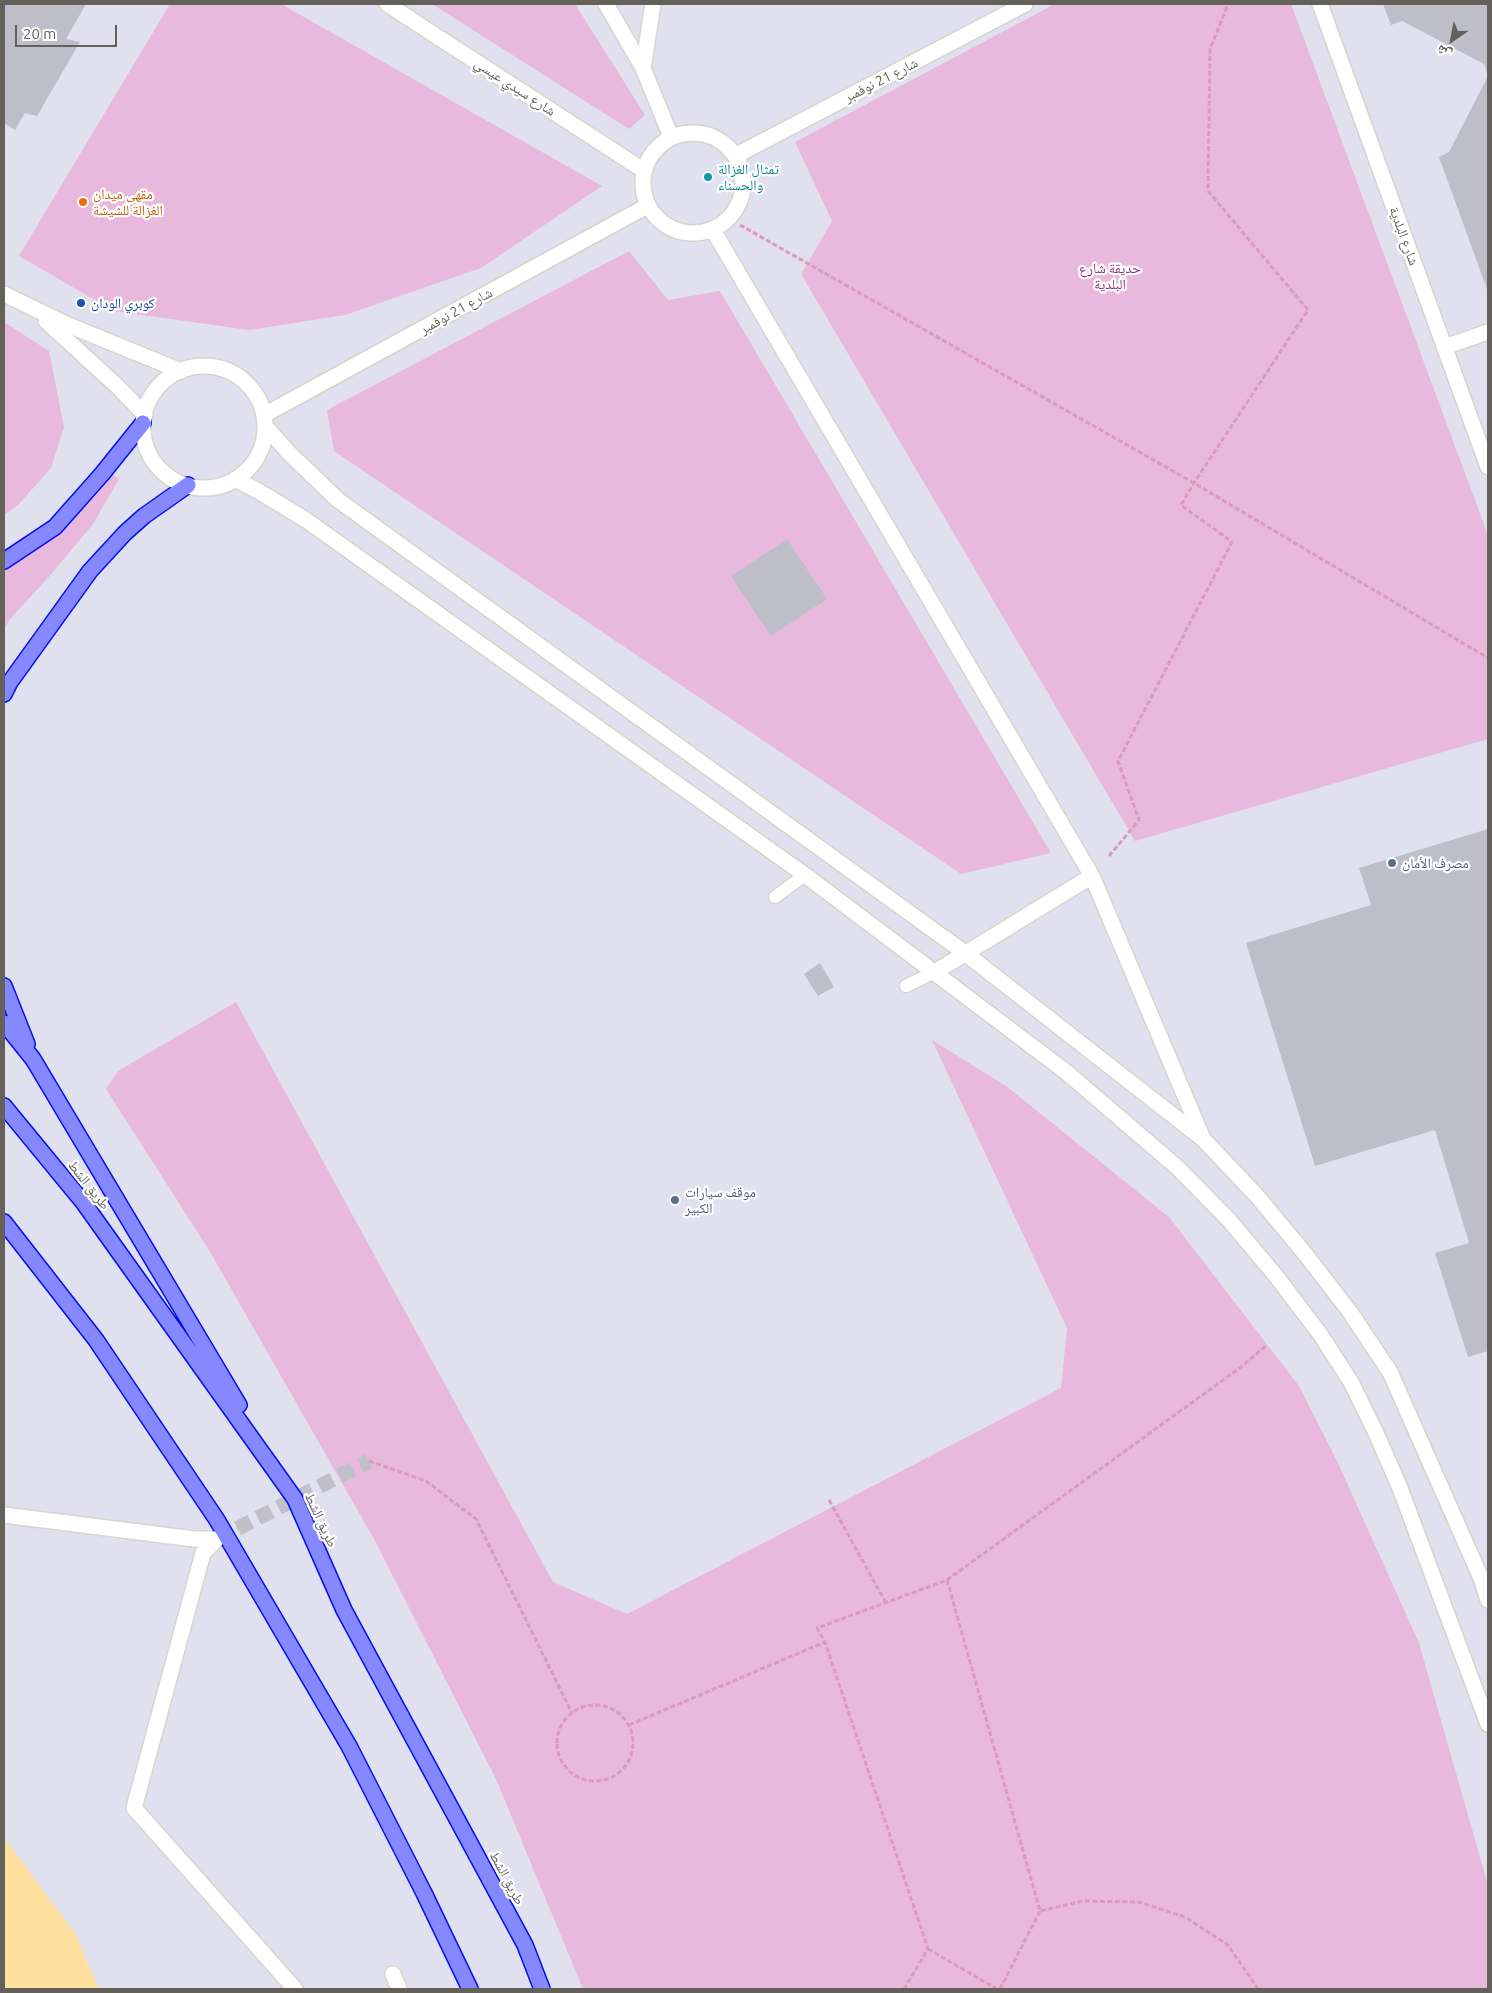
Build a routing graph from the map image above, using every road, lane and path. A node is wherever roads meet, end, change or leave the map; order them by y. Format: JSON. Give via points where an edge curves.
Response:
{"nodes":[{"id":1,"x":387,"y":4,"type":"edge"},
{"id":2,"x":606,"y":4,"type":"edge"},
{"id":3,"x":653,"y":4,"type":"edge"},
{"id":4,"x":1025,"y":4,"type":"edge"},
{"id":5,"x":1228,"y":4,"type":"edge"},
{"id":6,"x":1320,"y":4,"type":"edge"},
{"id":7,"x":643,"y":68,"type":"junction"},
{"id":8,"x":671,"y":137,"type":"junction"},
{"id":9,"x":735,"y":156,"type":"junction"},
{"id":10,"x":643,"y":170,"type":"junction"},
{"id":11,"x":647,"y":206,"type":"junction"},
{"id":12,"x":729,"y":219,"type":"junction"},
{"id":13,"x":712,"y":230,"type":"junction"},
{"id":14,"x":4,"y":294,"type":"edge"},
{"id":15,"x":31,"y":309,"type":"junction"},
{"id":16,"x":1488,"y":332,"type":"edge"},
{"id":17,"x":1444,"y":347,"type":"junction"},
{"id":18,"x":181,"y":371,"type":"junction"},
{"id":19,"x":144,"y":419,"type":"junction"},
{"id":20,"x":265,"y":421,"type":"junction"},
{"id":21,"x":1488,"y":467,"type":"edge"},
{"id":22,"x":236,"y":479,"type":"junction"},
{"id":23,"x":1194,"y":482,"type":"junction"},
{"id":24,"x":188,"y":485,"type":"junction"},
{"id":25,"x":4,"y":561,"type":"edge"},
{"id":26,"x":1488,"y":658,"type":"edge"},
{"id":27,"x":4,"y":694,"type":"edge"},
{"id":28,"x":805,"y":875,"type":"junction"},
{"id":29,"x":1092,"y":876,"type":"junction"},
{"id":30,"x":774,"y":897,"type":"dead end"},
{"id":31,"x":965,"y":953,"type":"junction"},
{"id":32,"x":935,"y":972,"type":"junction"},
{"id":33,"x":4,"y":986,"type":"edge"},
{"id":34,"x":906,"y":986,"type":"dead end"},
{"id":35,"x":4,"y":1023,"type":"edge"},
{"id":36,"x":33,"y":1059,"type":"junction"},
{"id":37,"x":4,"y":1106,"type":"edge"},
{"id":38,"x":1203,"y":1139,"type":"junction"},
{"id":39,"x":4,"y":1222,"type":"edge"},
{"id":40,"x":1267,"y":1345,"type":"dead end"},
{"id":41,"x":369,"y":1461,"type":"dead end"},
{"id":42,"x":295,"y":1499,"type":"junction"},
{"id":43,"x":829,"y":1500,"type":"dead end"},
{"id":44,"x":4,"y":1515,"type":"edge"},
{"id":45,"x":1485,"y":1577,"type":"edge"},
{"id":46,"x":947,"y":1580,"type":"junction"},
{"id":47,"x":1488,"y":1600,"type":"edge"},
{"id":48,"x":886,"y":1603,"type":"junction"},
{"id":49,"x":825,"y":1642,"type":"junction"},
{"id":50,"x":572,"y":1713,"type":"junction"},
{"id":51,"x":1488,"y":1724,"type":"edge"},
{"id":52,"x":629,"y":1725,"type":"junction"},
{"id":53,"x":1040,"y":1911,"type":"junction"},
{"id":54,"x":928,"y":1949,"type":"junction"},
{"id":55,"x":393,"y":1974,"type":"dead end"},
{"id":56,"x":295,"y":1989,"type":"edge"},
{"id":57,"x":399,"y":1989,"type":"edge"},
{"id":58,"x":470,"y":1989,"type":"edge"},
{"id":59,"x":542,"y":1989,"type":"edge"},
{"id":60,"x":904,"y":1989,"type":"edge"},
{"id":61,"x":998,"y":1989,"type":"edge"},
{"id":62,"x":1258,"y":1989,"type":"edge"}],
"edges":[{"from":1,"to":10,"type":"main road","name":"شارع سيدي عيسي"},
{"from":2,"to":7,"type":"main road"},
{"from":3,"to":7,"type":"main road"},
{"from":4,"to":9,"type":"main road","name":"شارع 21 نوفمبر"},
{"from":5,"to":23,"type":"path","via":[[1210,49],[1208,191],[1308,310]]},
{"from":6,"to":17,"type":"main road","name":"شارع البلدية"},
{"from":7,"to":8,"type":"main road"},
{"from":8,"to":9,"type":"main road","via":[[688,133],[706,134],[723,142]]},
{"from":8,"to":10,"type":"main road","via":[[658,145]]},
{"from":9,"to":12,"type":"main road","via":[[744,181],[737,208]]},
{"from":10,"to":11,"type":"main road","via":[[643,194]]},
{"from":11,"to":13,"type":"main road","via":[[668,228],[698,234]]},
{"from":11,"to":20,"type":"main road","name":"شارع 21 نوفمبر"},
{"from":12,"to":13,"type":"main road"},
{"from":12,"to":23,"type":"path"},
{"from":13,"to":29,"type":"main road"},
{"from":14,"to":15,"type":"main road"},
{"from":15,"to":18,"type":"main road"},
{"from":15,"to":19,"type":"main road","via":[[89,360]]},
{"from":16,"to":17,"type":"main road"},
{"from":17,"to":21,"type":"main road","name":"شارع البلدية"},
{"from":18,"to":19,"type":"main road","via":[[157,388],[149,400]]},
{"from":18,"to":20,"type":"main road","via":[[211,366],[240,377],[260,401]]},
{"from":19,"to":24,"type":"main road","via":[[144,440],[150,455],[160,469]]},
{"from":19,"to":25,"type":"highway","via":[[102,474],[55,527]]},
{"from":20,"to":22,"type":"main road","via":[[264,442],[257,457]]},
{"from":20,"to":31,"type":"main road","via":[[288,454],[363,519]]},
{"from":22,"to":24,"type":"main road","via":[[212,487]]},
{"from":22,"to":28,"type":"main road","via":[[306,520]]},
{"from":23,"to":26,"type":"path"},
{"from":23,"to":29,"type":"path","via":[[1181,505],[1232,542],[1118,761],[1139,820]]},
{"from":24,"to":27,"type":"highway","via":[[124,533],[90,571]]},
{"from":28,"to":30,"type":"lane"},
{"from":28,"to":32,"type":"main road"},
{"from":29,"to":31,"type":"main road"},
{"from":29,"to":38,"type":"main road"},
{"from":31,"to":32,"type":"main road"},
{"from":31,"to":38,"type":"main road"},
{"from":32,"to":34,"type":"lane"},
{"from":32,"to":51,"type":"main road","via":[[1065,1070],[1178,1168],[1235,1227],[1320,1334],[1351,1382],[1400,1488]]},
{"from":33,"to":36,"type":"highway"},
{"from":35,"to":36,"type":"highway"},
{"from":36,"to":42,"type":"highway"},
{"from":37,"to":42,"type":"highway","name":"طريق الشط","via":[[83,1202]]},
{"from":38,"to":45,"type":"main road","via":[[1257,1196],[1306,1255],[1390,1372]]},
{"from":39,"to":58,"type":"highway","via":[[96,1340],[217,1520],[348,1746]]},
{"from":40,"to":46,"type":"path"},
{"from":41,"to":50,"type":"path","via":[[426,1481],[476,1519]]},
{"from":42,"to":59,"type":"highway","name":"طريق الشط","via":[[344,1610],[525,1945]]},
{"from":43,"to":48,"type":"path"},
{"from":44,"to":56,"type":"main road","via":[[194,1539],[217,1539],[203,1553],[134,1808]]},
{"from":45,"to":47,"type":"main road"},
{"from":46,"to":48,"type":"path"},
{"from":46,"to":53,"type":"path"},
{"from":48,"to":49,"type":"path","via":[[817,1628]]},
{"from":49,"to":52,"type":"path"},
{"from":49,"to":54,"type":"path"},
{"from":50,"to":52,"type":"path","via":[[596,1705],[619,1713]]},
{"from":50,"to":52,"type":"path","via":[[558,1734],[561,1759],[568,1770],[590,1781],[609,1778],[624,1768],[634,1746]]},
{"from":53,"to":61,"type":"path"},
{"from":53,"to":62,"type":"path","via":[[1083,1902],[1140,1902],[1185,1917],[1228,1945]]},
{"from":54,"to":60,"type":"path"},
{"from":54,"to":61,"type":"path"},
{"from":55,"to":57,"type":"main road"}]}
